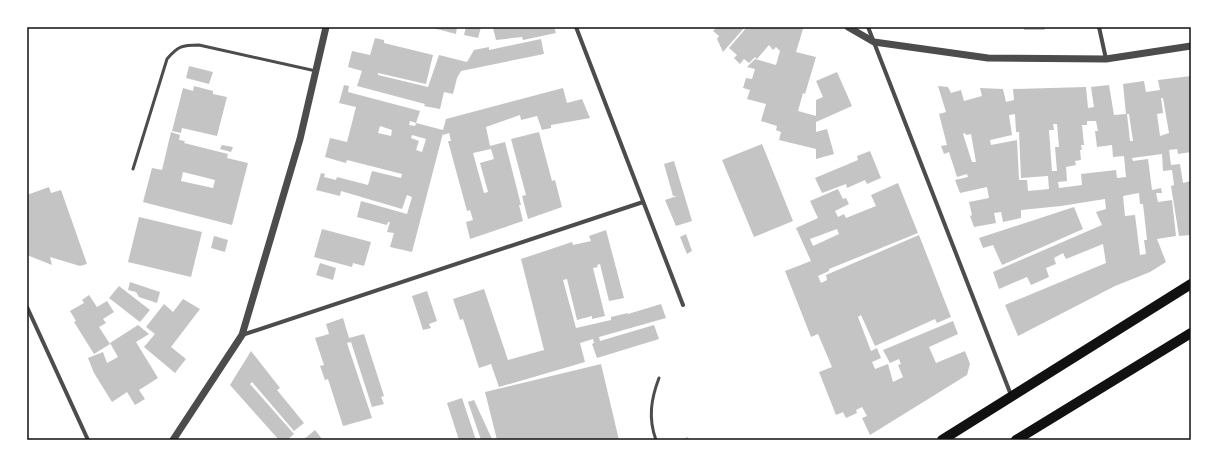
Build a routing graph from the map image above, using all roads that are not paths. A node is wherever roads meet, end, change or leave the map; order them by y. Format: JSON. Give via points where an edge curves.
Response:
{"nodes":[{"id":1,"x":326,"y":27,"type":"edge"},
{"id":2,"x":576,"y":27,"type":"edge"},
{"id":3,"x":848,"y":27,"type":"edge"},
{"id":4,"x":868,"y":27,"type":"edge"},
{"id":5,"x":1099,"y":27,"type":"edge"},
{"id":6,"x":874,"y":42,"type":"junction"},
{"id":7,"x":1191,"y":46,"type":"edge"},
{"id":8,"x":1106,"y":59,"type":"junction"},
{"id":9,"x":316,"y":72,"type":"junction"},
{"id":10,"x":133,"y":169,"type":"dead end"},
{"id":11,"x":642,"y":202,"type":"junction"},
{"id":12,"x":1191,"y":284,"type":"edge"},
{"id":13,"x":683,"y":305,"type":"dead end"},
{"id":14,"x":27,"y":307,"type":"edge"},
{"id":15,"x":1191,"y":333,"type":"edge"},
{"id":16,"x":242,"y":335,"type":"junction"},
{"id":17,"x":659,"y":378,"type":"dead end"},
{"id":18,"x":1011,"y":396,"type":"junction"},
{"id":19,"x":88,"y":440,"type":"edge"},
{"id":20,"x":173,"y":440,"type":"edge"},
{"id":21,"x":656,"y":440,"type":"edge"},
{"id":22,"x":942,"y":440,"type":"edge"},
{"id":23,"x":1016,"y":440,"type":"edge"}],
"edges":[{"from":1,"to":9,"type":"street"},
{"from":2,"to":11,"type":"street"},
{"from":3,"to":6,"type":"street"},
{"from":4,"to":6,"type":"street"},
{"from":5,"to":8,"type":"street"},
{"from":6,"to":8,"type":"street","via":[[988,58]]},
{"from":6,"to":18,"type":"street"},
{"from":7,"to":8,"type":"street"},
{"from":9,"to":10,"type":"lane","via":[[199,45],[176,48],[167,59]]},
{"from":9,"to":16,"type":"street","via":[[300,140]]},
{"from":11,"to":13,"type":"street"},
{"from":11,"to":16,"type":"street"},
{"from":12,"to":18,"type":"main road"},
{"from":14,"to":19,"type":"street"},
{"from":15,"to":23,"type":"main road"},
{"from":16,"to":20,"type":"street"},
{"from":17,"to":21,"type":"lane","via":[[652,397],[650,417]]},
{"from":18,"to":22,"type":"main road"}]}
